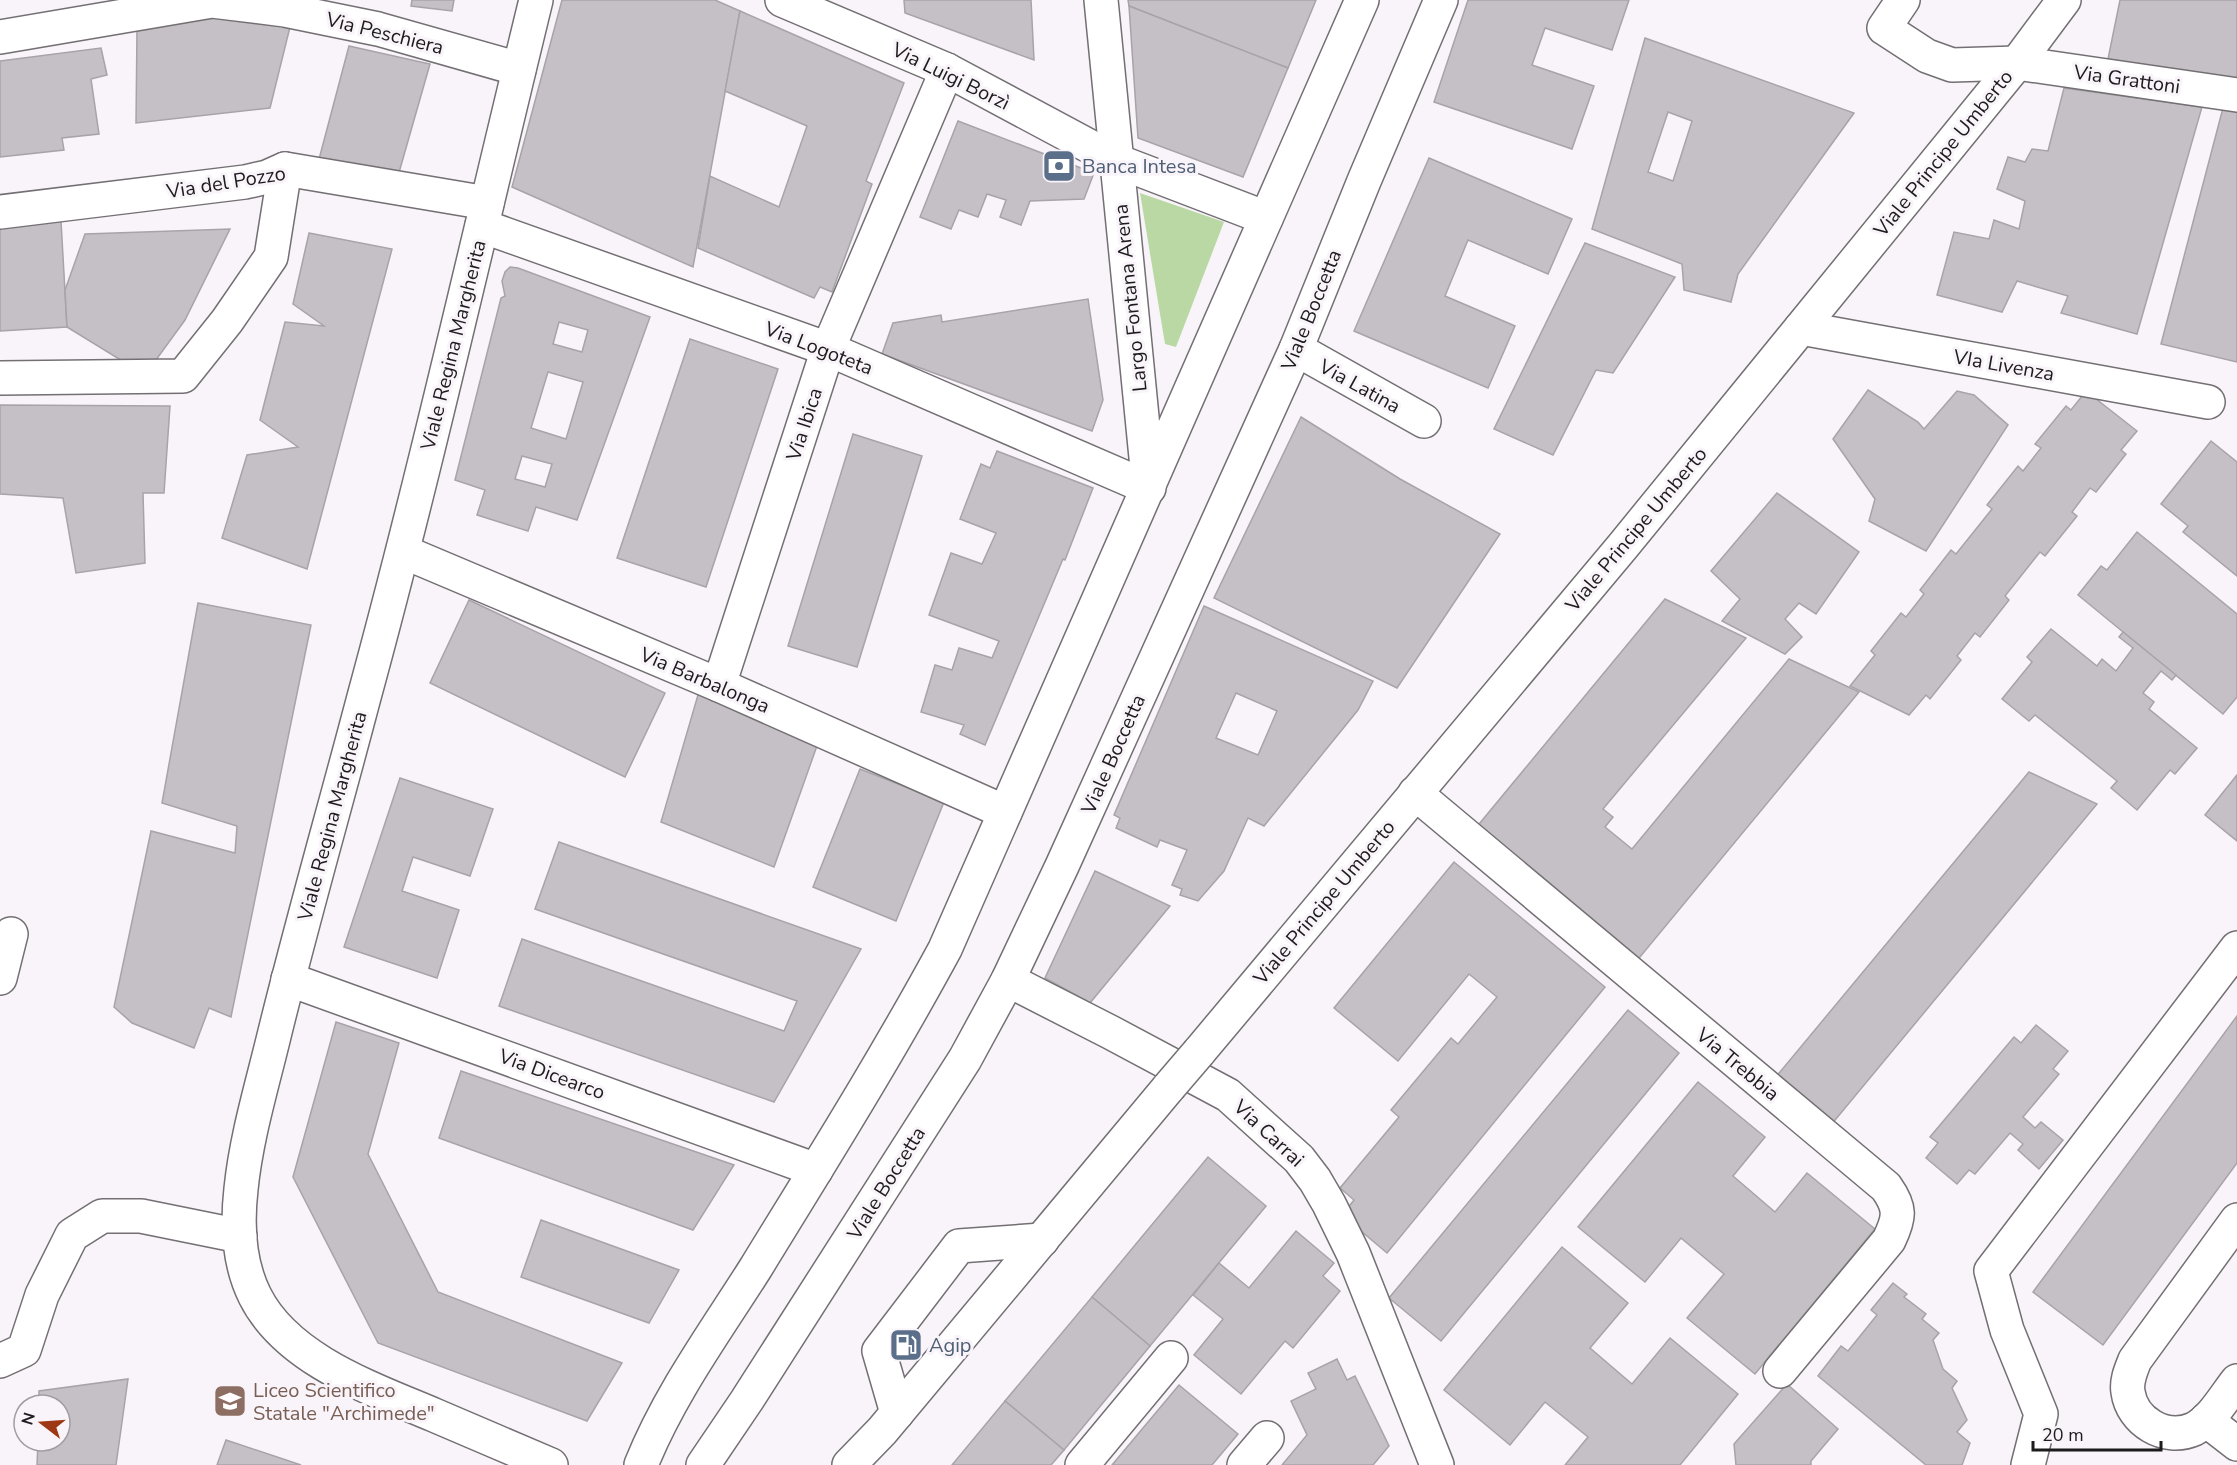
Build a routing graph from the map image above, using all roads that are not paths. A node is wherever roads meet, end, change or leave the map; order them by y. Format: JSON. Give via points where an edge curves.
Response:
{"nodes":[{"id":1,"x":536,"y":0,"type":"edge"},
{"id":2,"x":782,"y":0,"type":"edge"},
{"id":3,"x":1101,"y":0,"type":"edge"},
{"id":4,"x":1362,"y":0,"type":"edge"},
{"id":5,"x":1441,"y":0,"type":"edge"},
{"id":6,"x":1903,"y":0,"type":"edge"},
{"id":7,"x":2064,"y":0,"type":"edge"},
{"id":8,"x":0,"y":37,"type":"edge"},
{"id":9,"x":2017,"y":63,"type":"junction"},
{"id":10,"x":519,"y":69,"type":"junction"},
{"id":11,"x":947,"y":70,"type":"junction"},
{"id":12,"x":2237,"y":95,"type":"edge"},
{"id":13,"x":1117,"y":161,"type":"junction"},
{"id":14,"x":285,"y":169,"type":"junction"},
{"id":15,"x":0,"y":212,"type":"edge"},
{"id":16,"x":484,"y":214,"type":"junction"},
{"id":17,"x":1266,"y":218,"type":"junction"},
{"id":18,"x":1801,"y":328,"type":"junction"},
{"id":19,"x":828,"y":349,"type":"junction"},
{"id":20,"x":1296,"y":349,"type":"junction"},
{"id":21,"x":0,"y":378,"type":"edge"},
{"id":22,"x":2208,"y":402,"type":"dead end"},
{"id":23,"x":1424,"y":421,"type":"dead end"},
{"id":24,"x":1149,"y":488,"type":"junction"},
{"id":25,"x":404,"y":552,"type":"junction"},
{"id":26,"x":719,"y":685,"type":"junction"},
{"id":27,"x":1415,"y":794,"type":"junction"},
{"id":28,"x":1005,"y":812,"type":"junction"},
{"id":29,"x":11,"y":934,"type":"dead end"},
{"id":30,"x":2237,"y":948,"type":"edge"},
{"id":31,"x":0,"y":978,"type":"edge"},
{"id":32,"x":288,"y":979,"type":"junction"},
{"id":33,"x":1008,"y":980,"type":"junction"},
{"id":34,"x":816,"y":1170,"type":"junction"},
{"id":35,"x":2237,"y":1220,"type":"edge"},
{"id":36,"x":240,"y":1236,"type":"junction"},
{"id":37,"x":1042,"y":1240,"type":"junction"},
{"id":38,"x":1171,"y":1358,"type":"dead end"},
{"id":39,"x":0,"y":1362,"type":"edge"},
{"id":40,"x":1780,"y":1371,"type":"dead end"},
{"id":41,"x":2237,"y":1381,"type":"edge"},
{"id":42,"x":897,"y":1413,"type":"junction"},
{"id":43,"x":2206,"y":1420,"type":"junction"},
{"id":44,"x":1267,"y":1438,"type":"dead end"},
{"id":45,"x":2237,"y":1444,"type":"edge"},
{"id":46,"x":551,"y":1465,"type":"edge"},
{"id":47,"x":642,"y":1465,"type":"edge"},
{"id":48,"x":703,"y":1465,"type":"edge"},
{"id":49,"x":849,"y":1465,"type":"edge"},
{"id":50,"x":1082,"y":1465,"type":"edge"},
{"id":51,"x":1244,"y":1465,"type":"edge"},
{"id":52,"x":1437,"y":1465,"type":"edge"},
{"id":53,"x":2028,"y":1465,"type":"edge"}],
"edges":[{"from":1,"to":10,"type":"street","name":"Viale Regina Margherita"},
{"from":2,"to":11,"type":"street","name":"Via Luigi Borzì"},
{"from":3,"to":13,"type":"street","name":"Largo Fontana Arena"},
{"from":4,"to":17,"type":"street"},
{"from":5,"to":20,"type":"street","name":"Viale Boccetta"},
{"from":6,"to":9,"type":"street","name":"Via Grattoni","via":[[1884,28],[1927,56],[1952,65]]},
{"from":7,"to":9,"type":"street","name":"Viale Principe Umberto"},
{"from":8,"to":10,"type":"street","name":"Via Peschiera","via":[[212,1],[285,10],[378,29]]},
{"from":9,"to":12,"type":"street","name":"Via Grattoni"},
{"from":9,"to":18,"type":"street","name":"Viale Principe Umberto"},
{"from":10,"to":16,"type":"street","name":"Viale Regina Margherita"},
{"from":11,"to":13,"type":"street","name":"Via Luigi Borzì"},
{"from":11,"to":19,"type":"street","name":"Via Ibica"},
{"from":13,"to":17,"type":"street"},
{"from":13,"to":24,"type":"street","name":"Largo Fontana Arena"},
{"from":14,"to":15,"type":"street","name":"Via del Pozzo","via":[[245,182]]},
{"from":14,"to":16,"type":"street","name":"Via del Pozzo"},
{"from":14,"to":21,"type":"street","via":[[271,257],[183,376]]},
{"from":16,"to":19,"type":"street","name":"Via Logoteta"},
{"from":16,"to":25,"type":"street","name":"Viale Regina Margherita"},
{"from":17,"to":24,"type":"street"},
{"from":18,"to":22,"type":"street","name":"VIa Livenza"},
{"from":18,"to":27,"type":"street","name":"Viale Principe Umberto"},
{"from":19,"to":24,"type":"street","name":"Via Logoteta"},
{"from":19,"to":26,"type":"street","name":"Via Ibica"},
{"from":20,"to":23,"type":"street","name":"Via Latina"},
{"from":20,"to":33,"type":"street","name":"Viale Boccetta"},
{"from":24,"to":28,"type":"street"},
{"from":25,"to":26,"type":"street","name":"Via Barbalonga"},
{"from":25,"to":32,"type":"street","name":"Viale Regina Margherita"},
{"from":26,"to":28,"type":"street","name":"Via Barbalonga"},
{"from":27,"to":37,"type":"street","name":"Viale Principe Umberto","bridge":true},
{"from":27,"to":40,"type":"street","name":"Via Trebbia","via":[[1886,1187],[1895,1200],[1899,1214],[1889,1240]]},
{"from":28,"to":34,"type":"street","via":[[945,948]]},
{"from":29,"to":31,"type":"street"},
{"from":30,"to":53,"type":"street","via":[[1991,1271],[2007,1330],[2041,1414]]},
{"from":32,"to":34,"type":"street","name":"Via Dicearco"},
{"from":32,"to":36,"type":"street","name":"Viale Regina Margherita","via":[[250,1135],[241,1185]]},
{"from":33,"to":48,"type":"street","name":"Viale Boccetta","via":[[965,1059]]},
{"from":33,"to":52,"type":"street","name":"Via Carrai","via":[[1228,1095],[1299,1159],[1316,1180],[1353,1253]]},
{"from":34,"to":47,"type":"street","via":[[668,1409]]},
{"from":35,"to":43,"type":"street","via":[[2135,1360],[2129,1374],[2131,1404],[2151,1426],[2180,1433]]},
{"from":36,"to":39,"type":"street","via":[[141,1216],[102,1216],[72,1235],[42,1295],[24,1350]]},
{"from":36,"to":46,"type":"street","name":"Viale Regina Margherita","via":[[255,1296],[270,1318],[301,1349],[385,1395]]},
{"from":37,"to":42,"type":"street"},
{"from":37,"to":42,"type":"street","via":[[959,1246],[879,1351]]},
{"from":38,"to":50,"type":"street"},
{"from":41,"to":43,"type":"street"},
{"from":42,"to":49,"type":"street"},
{"from":43,"to":45,"type":"street"},
{"from":44,"to":51,"type":"street"}]}
